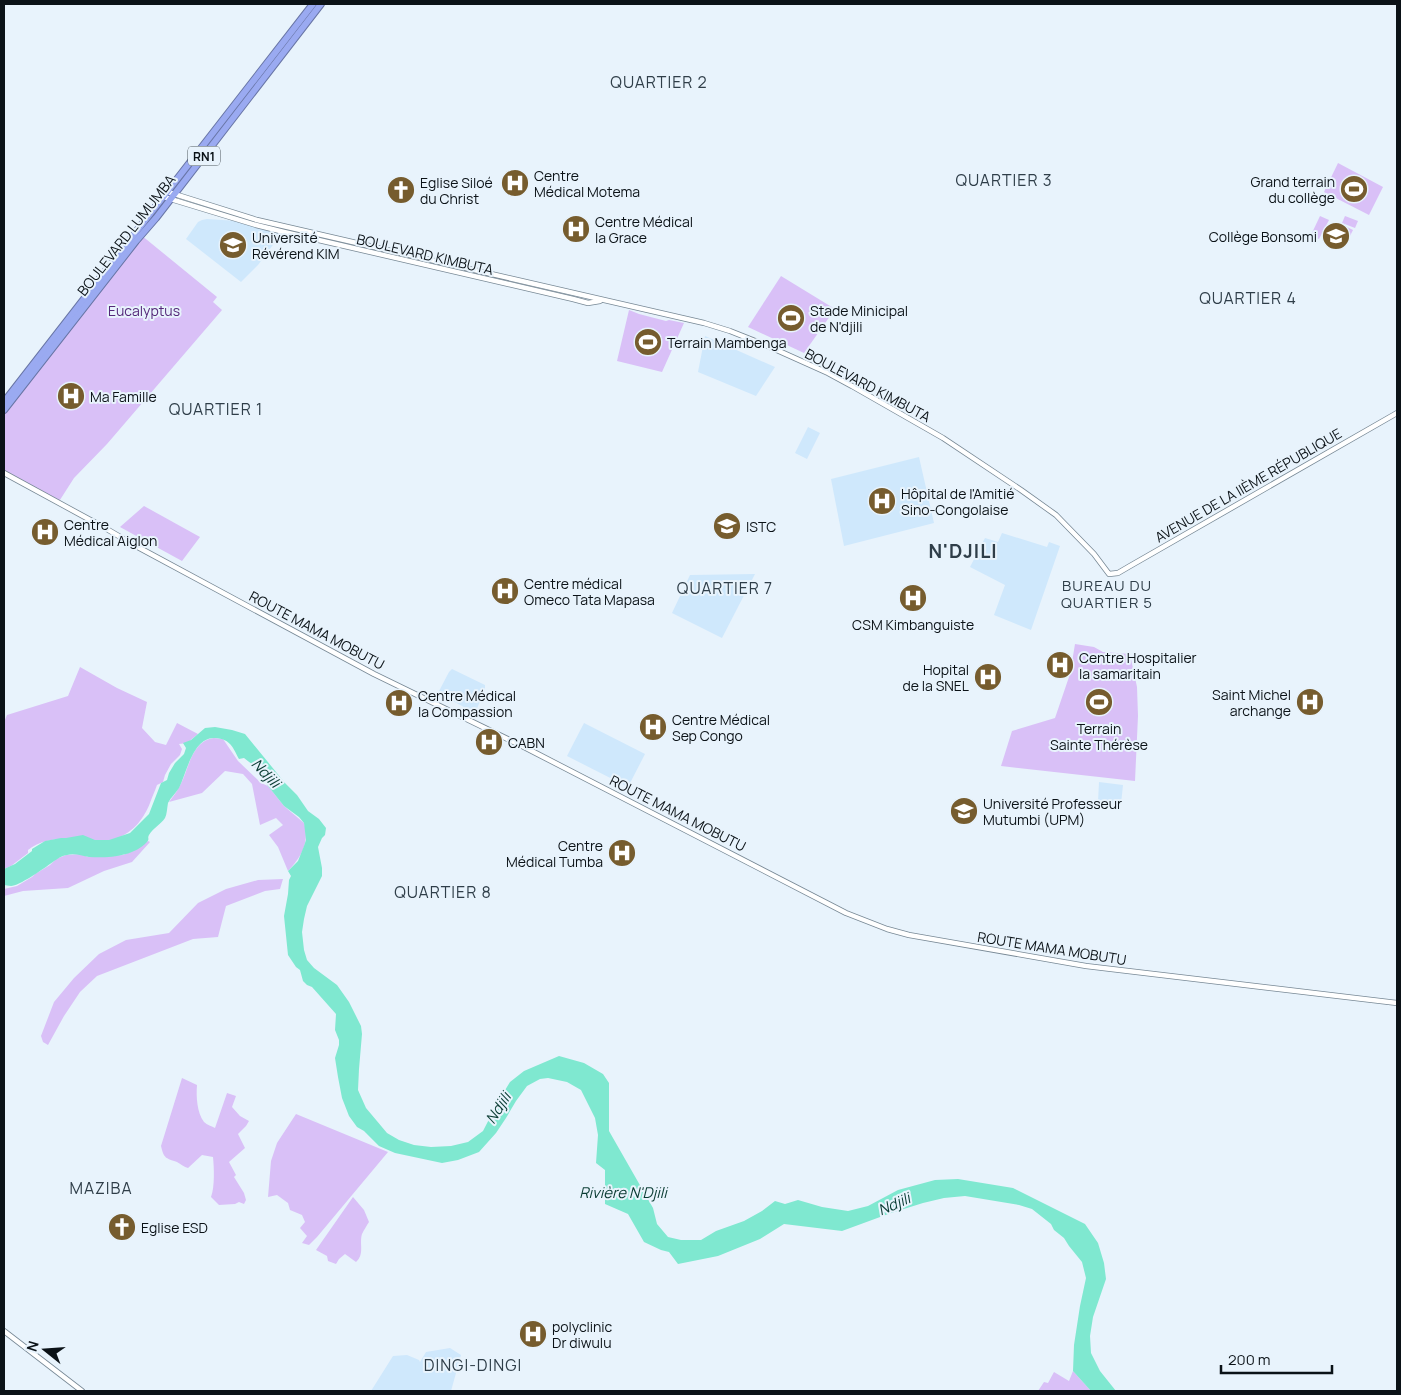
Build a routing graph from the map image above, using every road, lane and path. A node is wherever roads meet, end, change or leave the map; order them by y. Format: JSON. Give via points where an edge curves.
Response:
{"nodes":[{"id":1,"x":313,"y":4,"type":"edge"},
{"id":2,"x":321,"y":4,"type":"edge"},
{"id":3,"x":169,"y":195,"type":"junction"},
{"id":4,"x":601,"y":300,"type":"junction"},
{"id":5,"x":4,"y":402,"type":"edge"},
{"id":6,"x":4,"y":410,"type":"edge"},
{"id":7,"x":1397,"y":413,"type":"edge"},
{"id":8,"x":4,"y":473,"type":"edge"},
{"id":9,"x":1110,"y":574,"type":"joint"},
{"id":10,"x":1397,"y":1003,"type":"edge"},
{"id":11,"x":4,"y":1331,"type":"edge"},
{"id":12,"x":82,"y":1391,"type":"edge"}],
"edges":[{"from":1,"to":3,"type":"highway","name":"BOULEVARD LUMUMBA","number":"RN1"},
{"from":2,"to":3,"type":"highway","name":"BOULEVARD LUMUMBA","number":"RN1"},
{"from":3,"to":4,"type":"street","name":"BOULEVARD KIMBUTA","via":[[257,220]]},
{"from":3,"to":4,"type":"street","name":"BOULEVARD KIMBUTA","via":[[284,232],[588,303]]},
{"from":3,"to":5,"type":"highway","name":"BOULEVARD LUMUMBA","number":"RN1","via":[[148,215]]},
{"from":3,"to":6,"type":"highway","name":"BOULEVARD LUMUMBA","number":"RN1"},
{"from":4,"to":9,"type":"street","name":"BOULEVARD KIMBUTA","via":[[730,331],[834,376],[943,438],[1038,502],[1056,515]]},
{"from":7,"to":9,"type":"street","name":"AVENUE DE LA IIÈME RÉPUBLIQUE","via":[[1118,573]]},
{"from":8,"to":10,"type":"street","name":"ROUTE MAMA MOBUTU","via":[[360,667],[876,925],[917,936],[1086,966]]},
{"from":11,"to":12,"type":"street"}]}
